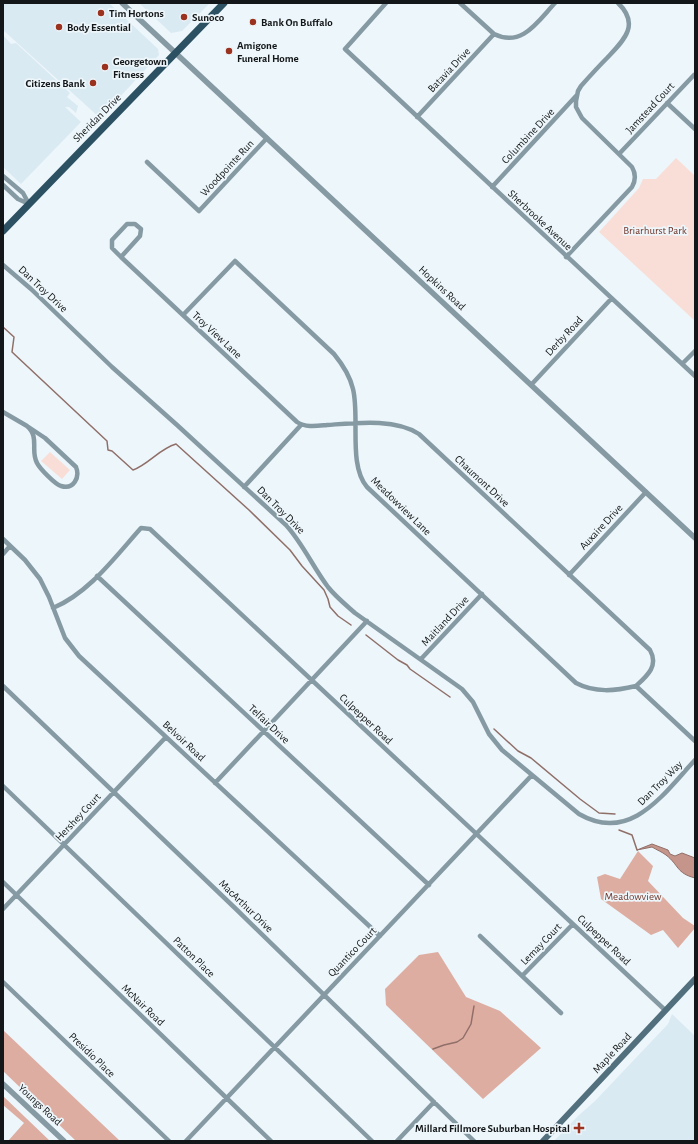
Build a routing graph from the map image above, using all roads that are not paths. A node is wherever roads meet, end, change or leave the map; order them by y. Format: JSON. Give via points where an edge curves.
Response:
{"nodes":[{"id":1,"x":122,"y":3,"type":"edge"},
{"id":2,"x":224,"y":3,"type":"edge"},
{"id":3,"x":386,"y":3,"type":"edge"},
{"id":4,"x":460,"y":3,"type":"edge"},
{"id":5,"x":555,"y":3,"type":"edge"},
{"id":6,"x":618,"y":3,"type":"edge"},
{"id":7,"x":494,"y":34,"type":"junction"},
{"id":8,"x":176,"y":53,"type":"junction"},
{"id":9,"x":694,"y":75,"type":"dead end"},
{"id":10,"x":576,"y":96,"type":"junction"},
{"id":11,"x":667,"y":103,"type":"junction"},
{"id":12,"x":417,"y":117,"type":"junction"},
{"id":13,"x":695,"y":129,"type":"edge"},
{"id":14,"x":267,"y":138,"type":"junction"},
{"id":15,"x":619,"y":154,"type":"junction"},
{"id":16,"x":147,"y":162,"type":"dead end"},
{"id":17,"x":3,"y":176,"type":"edge"},
{"id":18,"x":3,"y":185,"type":"edge"},
{"id":19,"x":492,"y":187,"type":"junction"},
{"id":20,"x":29,"y":204,"type":"junction"},
{"id":21,"x":3,"y":231,"type":"edge"},
{"id":22,"x":566,"y":257,"type":"junction"},
{"id":23,"x":121,"y":258,"type":"junction"},
{"id":24,"x":3,"y":265,"type":"edge"},
{"id":25,"x":611,"y":299,"type":"junction"},
{"id":26,"x":183,"y":315,"type":"junction"},
{"id":27,"x":695,"y":351,"type":"edge"},
{"id":28,"x":682,"y":364,"type":"junction"},
{"id":29,"x":695,"y":376,"type":"edge"},
{"id":30,"x":531,"y":385,"type":"junction"},
{"id":31,"x":3,"y":412,"type":"edge"},
{"id":32,"x":356,"y":424,"type":"junction"},
{"id":33,"x":301,"y":425,"type":"junction"},
{"id":34,"x":27,"y":426,"type":"junction"},
{"id":35,"x":244,"y":487,"type":"junction"},
{"id":36,"x":646,"y":492,"type":"junction"},
{"id":37,"x":695,"y":538,"type":"edge"},
{"id":38,"x":3,"y":539,"type":"edge"},
{"id":39,"x":10,"y":546,"type":"junction"},
{"id":40,"x":3,"y":554,"type":"edge"},
{"id":41,"x":569,"y":575,"type":"junction"},
{"id":42,"x":97,"y":576,"type":"junction"},
{"id":43,"x":482,"y":594,"type":"junction"},
{"id":44,"x":53,"y":608,"type":"junction"},
{"id":45,"x":367,"y":621,"type":"junction"},
{"id":46,"x":421,"y":660,"type":"junction"},
{"id":47,"x":311,"y":681,"type":"junction"},
{"id":48,"x":3,"y":686,"type":"edge"},
{"id":49,"x":636,"y":686,"type":"junction"},
{"id":50,"x":263,"y":732,"type":"junction"},
{"id":51,"x":166,"y":737,"type":"junction"},
{"id":52,"x":695,"y":741,"type":"edge"},
{"id":53,"x":695,"y":760,"type":"edge"},
{"id":54,"x":532,"y":775,"type":"junction"},
{"id":55,"x":215,"y":783,"type":"junction"},
{"id":56,"x":3,"y":786,"type":"edge"},
{"id":57,"x":114,"y":792,"type":"junction"},
{"id":58,"x":477,"y":834,"type":"junction"},
{"id":59,"x":64,"y":845,"type":"junction"},
{"id":60,"x":3,"y":882,"type":"edge"},
{"id":61,"x":428,"y":885,"type":"junction"},
{"id":62,"x":16,"y":895,"type":"junction"},
{"id":63,"x":3,"y":909,"type":"edge"},
{"id":64,"x":573,"y":924,"type":"junction"},
{"id":65,"x":380,"y":936,"type":"junction"},
{"id":66,"x":480,"y":936,"type":"dead end"},
{"id":67,"x":522,"y":976,"type":"junction"},
{"id":68,"x":695,"y":979,"type":"edge"},
{"id":69,"x":3,"y":982,"type":"edge"},
{"id":70,"x":323,"y":995,"type":"junction"},
{"id":71,"x":665,"y":1010,"type":"junction"},
{"id":72,"x":561,"y":1013,"type":"dead end"},
{"id":73,"x":275,"y":1047,"type":"junction"},
{"id":74,"x":3,"y":1084,"type":"edge"},
{"id":75,"x":226,"y":1098,"type":"junction"},
{"id":76,"x":434,"y":1102,"type":"junction"},
{"id":77,"x":64,"y":1141,"type":"edge"},
{"id":78,"x":169,"y":1141,"type":"edge"},
{"id":79,"x":186,"y":1141,"type":"edge"},
{"id":80,"x":271,"y":1141,"type":"edge"},
{"id":81,"x":372,"y":1141,"type":"edge"},
{"id":82,"x":397,"y":1141,"type":"edge"},
{"id":83,"x":474,"y":1141,"type":"edge"},
{"id":84,"x":543,"y":1141,"type":"edge"}],
"edges":[{"from":1,"to":8,"type":"street","name":"Hopkins Road"},
{"from":2,"to":8,"type":"main road","name":"Sheridan Drive"},
{"from":3,"to":12,"type":"street","name":"Sherbrooke Avenue","via":[[345,49]]},
{"from":4,"to":7,"type":"street"},
{"from":5,"to":7,"type":"street","via":[[521,36],[511,39]]},
{"from":6,"to":10,"type":"street","name":"Columbine Drive","via":[[628,19],[626,35],[581,86]]},
{"from":7,"to":12,"type":"street","name":"Batavia Drive"},
{"from":8,"to":14,"type":"street","name":"Hopkins Road"},
{"from":8,"to":20,"type":"main road","name":"Sheridan Drive"},
{"from":9,"to":11,"type":"street","name":"Jamstead Court"},
{"from":10,"to":15,"type":"street","via":[[576,108],[582,118]]},
{"from":10,"to":19,"type":"street","name":"Columbine Drive"},
{"from":11,"to":13,"type":"street"},
{"from":11,"to":15,"type":"street","name":"Jamstead Court"},
{"from":12,"to":19,"type":"street","name":"Sherbrooke Avenue"},
{"from":14,"to":16,"type":"street","name":"Woodpointe Run","via":[[200,211]]},
{"from":14,"to":30,"type":"street","name":"Hopkins Road"},
{"from":15,"to":22,"type":"street","via":[[635,171],[634,183]]},
{"from":17,"to":20,"type":"street","via":[[23,193]]},
{"from":18,"to":20,"type":"street","via":[[18,200]]},
{"from":19,"to":22,"type":"street","name":"Sherbrooke Avenue"},
{"from":20,"to":21,"type":"main road","name":"Sheridan Drive"},
{"from":22,"to":25,"type":"street","name":"Sherbrooke Avenue"},
{"from":23,"to":23,"type":"street","name":"Troy View Lane","via":[[112,248],[112,240],[127,224],[135,224],[141,229],[140,236]]},
{"from":23,"to":26,"type":"street","name":"Troy View Lane"},
{"from":24,"to":35,"type":"street","name":"Dan Troy Drive"},
{"from":25,"to":28,"type":"street","name":"Sherbrooke Avenue"},
{"from":25,"to":30,"type":"street","name":"Derby Road"},
{"from":26,"to":32,"type":"street","name":"Meadowview Lane","via":[[234,261],[340,361],[353,389]]},
{"from":26,"to":33,"type":"street","name":"Troy View Lane"},
{"from":27,"to":28,"type":"street"},
{"from":28,"to":29,"type":"street","name":"Sherbrooke Avenue"},
{"from":30,"to":36,"type":"street","name":"Hopkins Road"},
{"from":31,"to":34,"type":"street"},
{"from":32,"to":33,"type":"street","name":"Chaumont Drive"},
{"from":32,"to":41,"type":"street","name":"Chaumont Drive","via":[[400,425],[419,434]]},
{"from":32,"to":43,"type":"street","name":"Meadowview Lane","via":[[356,454],[363,482]]},
{"from":33,"to":35,"type":"street"},
{"from":34,"to":34,"type":"street","via":[[32,430],[35,461],[60,486],[71,486],[78,477],[76,467],[45,438]]},
{"from":35,"to":45,"type":"street","name":"Dan Troy Drive","via":[[294,534],[334,594]]},
{"from":36,"to":37,"type":"street","name":"Hopkins Road"},
{"from":36,"to":41,"type":"street","name":"Auxaire Drive"},
{"from":38,"to":39,"type":"street","name":"Belvoir Road"},
{"from":39,"to":40,"type":"street"},
{"from":39,"to":44,"type":"street","name":"Belvoir Road","via":[[40,579]]},
{"from":41,"to":49,"type":"street","name":"Chaumont Drive","via":[[650,650],[652,668]]},
{"from":42,"to":44,"type":"street","name":"Culpepper Road","via":[[80,593]]},
{"from":42,"to":47,"type":"street","name":"Culpepper Road","via":[[141,528],[150,529]]},
{"from":42,"to":50,"type":"street","name":"Telfair Drive"},
{"from":43,"to":46,"type":"street","name":"Maitland Drive"},
{"from":43,"to":49,"type":"street","name":"Meadowview Lane","via":[[576,684],[602,690]]},
{"from":44,"to":51,"type":"street","name":"Belvoir Road","via":[[65,638],[79,656]]},
{"from":45,"to":46,"type":"street","name":"Dan Troy Drive"},
{"from":45,"to":47,"type":"street"},
{"from":46,"to":54,"type":"street","name":"Dan Troy Drive","via":[[468,695],[495,742]]},
{"from":47,"to":50,"type":"street"},
{"from":47,"to":58,"type":"street","name":"Culpepper Road"},
{"from":48,"to":57,"type":"street","name":"MacArthur Drive"},
{"from":49,"to":52,"type":"street"},
{"from":50,"to":55,"type":"street"},
{"from":50,"to":61,"type":"street","name":"Telfair Drive"},
{"from":51,"to":55,"type":"street","name":"Belvoir Road"},
{"from":51,"to":57,"type":"street","name":"Hershey Court"},
{"from":53,"to":54,"type":"street","name":"Dan Troy Way","via":[[647,811],[630,820],[614,823],[586,817]]},
{"from":54,"to":58,"type":"street","name":"Quantico Court"},
{"from":55,"to":65,"type":"street","name":"Belvoir Road"},
{"from":56,"to":59,"type":"street","name":"Patton Place"},
{"from":57,"to":59,"type":"street","name":"Hershey Court"},
{"from":57,"to":70,"type":"street","name":"MacArthur Drive"},
{"from":58,"to":61,"type":"street","name":"Quantico Court"},
{"from":58,"to":64,"type":"street","name":"Culpepper Road"},
{"from":59,"to":62,"type":"street","name":"Hershey Court"},
{"from":59,"to":73,"type":"street","name":"Patton Place"},
{"from":60,"to":62,"type":"street","name":"McNair Road"},
{"from":61,"to":65,"type":"street","name":"Quantico Court"},
{"from":62,"to":63,"type":"street","name":"Hershey Court"},
{"from":62,"to":75,"type":"street","name":"McNair Road"},
{"from":64,"to":67,"type":"street","name":"Lemay Court"},
{"from":64,"to":71,"type":"street","name":"Culpepper Road"},
{"from":65,"to":70,"type":"street","name":"Quantico Court"},
{"from":66,"to":67,"type":"street","name":"Lemay Court"},
{"from":67,"to":72,"type":"street","name":"Lemay Court"},
{"from":68,"to":71,"type":"main road","name":"Maple Road"},
{"from":69,"to":78,"type":"street","name":"Presidio Place"},
{"from":70,"to":73,"type":"street","name":"Quantico Court"},
{"from":70,"to":76,"type":"street","name":"MacArthur Drive"},
{"from":71,"to":84,"type":"main road","name":"Maple Road"},
{"from":73,"to":75,"type":"street","name":"Quantico Court"},
{"from":73,"to":81,"type":"street","name":"Patton Place"},
{"from":74,"to":77,"type":"street","name":"Youngs Road"},
{"from":75,"to":79,"type":"street","name":"Quantico Court"},
{"from":75,"to":80,"type":"street","name":"McNair Road"},
{"from":76,"to":82,"type":"street"},
{"from":76,"to":83,"type":"street","name":"MacArthur Drive"}]}
